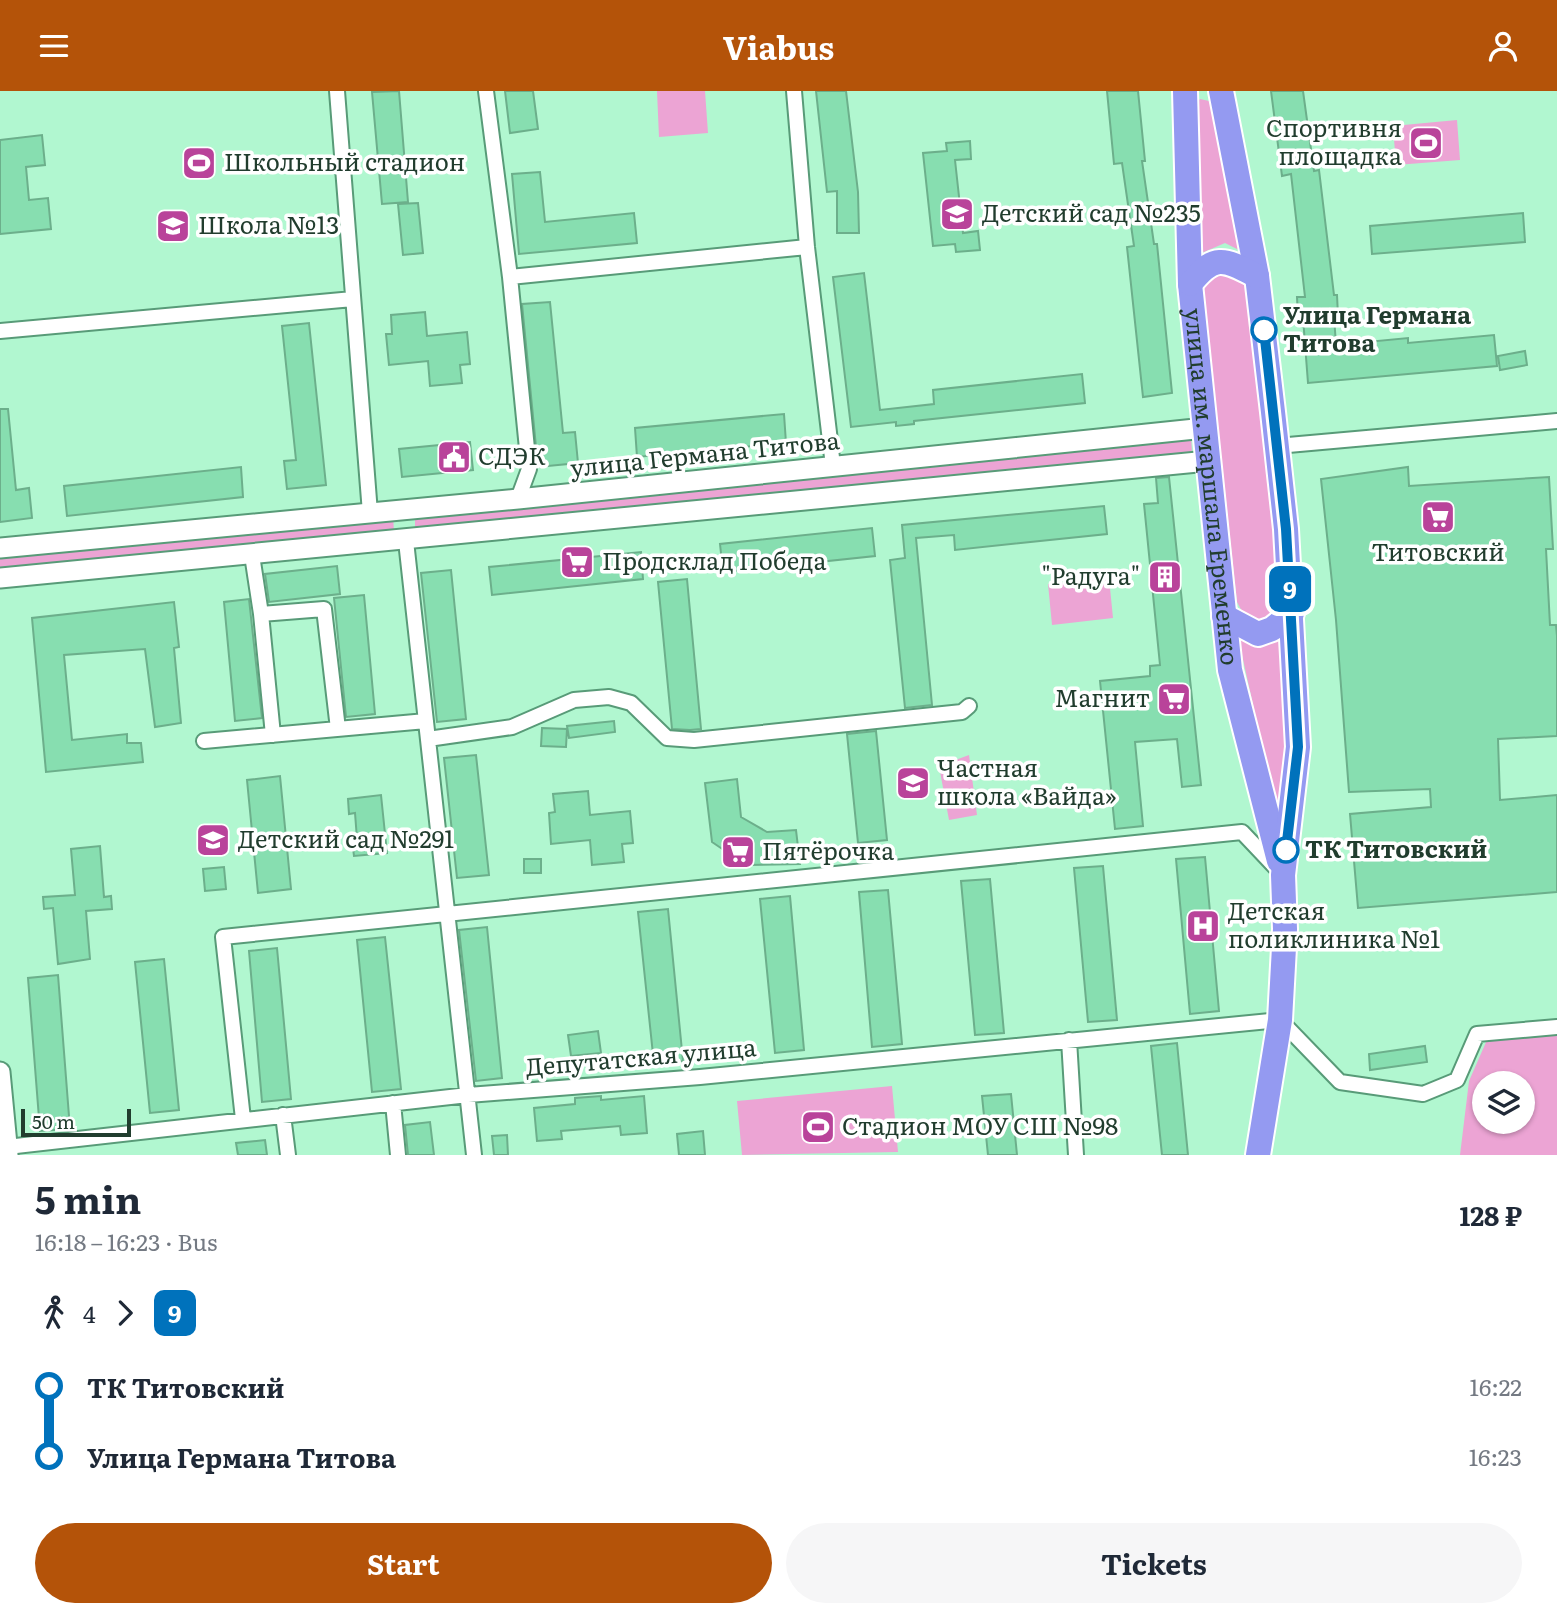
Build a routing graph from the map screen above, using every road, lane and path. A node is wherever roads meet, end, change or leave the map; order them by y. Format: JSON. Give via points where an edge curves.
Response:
{"nodes":[{"id":1,"x":337,"y":91,"type":"edge"},
{"id":2,"x":486,"y":91,"type":"edge"},
{"id":3,"x":794,"y":91,"type":"edge"},
{"id":4,"x":1185,"y":91,"type":"edge"},
{"id":5,"x":1221,"y":91,"type":"edge"},
{"id":6,"x":807,"y":247,"type":"junction"},
{"id":7,"x":1257,"y":276,"type":"junction"},
{"id":8,"x":510,"y":277,"type":"junction"},
{"id":9,"x":1190,"y":284,"type":"junction"},
{"id":10,"x":353,"y":299,"type":"junction"},
{"id":11,"x":0,"y":331,"type":"edge"},
{"id":12,"x":1557,"y":421,"type":"edge"},
{"id":13,"x":1205,"y":428,"type":"junction"},
{"id":14,"x":1277,"y":446,"type":"junction"},
{"id":15,"x":1208,"y":461,"type":"junction"},
{"id":16,"x":833,"y":466,"type":"junction"},
{"id":17,"x":518,"y":499,"type":"junction"},
{"id":18,"x":398,"y":510,"type":"junction"},
{"id":19,"x":370,"y":513,"type":"junction"},
{"id":20,"x":403,"y":541,"type":"junction"},
{"id":21,"x":0,"y":548,"type":"edge"},
{"id":22,"x":252,"y":555,"type":"junction"},
{"id":23,"x":0,"y":578,"type":"edge"},
{"id":24,"x":1292,"y":613,"type":"junction"},
{"id":25,"x":261,"y":614,"type":"junction"},
{"id":26,"x":1224,"y":616,"type":"junction"},
{"id":27,"x":970,"y":706,"type":"dead end"},
{"id":28,"x":426,"y":721,"type":"junction"},
{"id":29,"x":338,"y":729,"type":"junction"},
{"id":30,"x":273,"y":735,"type":"junction"},
{"id":31,"x":428,"y":739,"type":"junction"},
{"id":32,"x":204,"y":741,"type":"dead end"},
{"id":33,"x":1283,"y":875,"type":"junction"},
{"id":34,"x":446,"y":912,"type":"junction"},
{"id":35,"x":1280,"y":1020,"type":"junction"},
{"id":36,"x":1557,"y":1027,"type":"edge"},
{"id":37,"x":1069,"y":1041,"type":"junction"},
{"id":38,"x":0,"y":1072,"type":"edge"},
{"id":39,"x":468,"y":1095,"type":"junction"},
{"id":40,"x":393,"y":1103,"type":"junction"},
{"id":41,"x":283,"y":1115,"type":"junction"},
{"id":42,"x":243,"y":1119,"type":"junction"},
{"id":43,"x":7,"y":1151,"type":"edge"},
{"id":44,"x":288,"y":1155,"type":"edge"},
{"id":45,"x":398,"y":1155,"type":"edge"},
{"id":46,"x":474,"y":1155,"type":"edge"},
{"id":47,"x":1076,"y":1155,"type":"edge"},
{"id":48,"x":1258,"y":1155,"type":"edge"}],
"edges":[{"from":1,"to":10,"type":"street"},
{"from":2,"to":8,"type":"street"},
{"from":3,"to":6,"type":"street"},
{"from":4,"to":9,"type":"highway","name":"улица им. маршала Еременко"},
{"from":5,"to":7,"type":"highway","name":"улица им. маршала Еременко"},
{"from":6,"to":8,"type":"street"},
{"from":6,"to":16,"type":"street"},
{"from":7,"to":9,"type":"highway","via":[[1216,260]]},
{"from":7,"to":14,"type":"highway","name":"улица им. маршала Еременко"},
{"from":8,"to":17,"type":"street","via":[[529,469]]},
{"from":9,"to":13,"type":"highway","name":"улица им. маршала Еременко"},
{"from":10,"to":11,"type":"street"},
{"from":10,"to":19,"type":"street"},
{"from":12,"to":14,"type":"street"},
{"from":13,"to":15,"type":"highway","name":"улица им. маршала Еременко"},
{"from":13,"to":16,"type":"street","name":"улица Германа Титова"},
{"from":14,"to":24,"type":"highway","name":"улица им. маршала Еременко"},
{"from":15,"to":20,"type":"street"},
{"from":15,"to":26,"type":"highway","name":"улица им. маршала Еременко"},
{"from":16,"to":17,"type":"street","name":"улица Германа Титова"},
{"from":17,"to":18,"type":"street","name":"улица Германа Титова"},
{"from":18,"to":19,"type":"street","name":"улица Германа Титова"},
{"from":18,"to":20,"type":"street"},
{"from":19,"to":21,"type":"street","name":"улица Германа Титова"},
{"from":20,"to":22,"type":"street"},
{"from":20,"to":28,"type":"street"},
{"from":22,"to":23,"type":"street"},
{"from":22,"to":25,"type":"street"},
{"from":24,"to":26,"type":"highway","via":[[1258,634]]},
{"from":24,"to":33,"type":"highway","name":"улица им. маршала Еременко","via":[[1298,747]]},
{"from":25,"to":29,"type":"street","via":[[324,608]]},
{"from":25,"to":30,"type":"street"},
{"from":26,"to":33,"type":"highway","name":"улица им. маршала Еременко","via":[[1230,670]]},
{"from":27,"to":31,"type":"street","via":[[962,712],[694,740],[667,737],[631,703],[609,697],[574,700],[512,727]]},
{"from":28,"to":29,"type":"street"},
{"from":28,"to":31,"type":"street"},
{"from":29,"to":30,"type":"street"},
{"from":30,"to":32,"type":"street"},
{"from":31,"to":34,"type":"street"},
{"from":33,"to":34,"type":"street","via":[[1242,832]]},
{"from":33,"to":35,"type":"highway","name":"улица им. маршала Еременко"},
{"from":34,"to":39,"type":"street"},
{"from":34,"to":42,"type":"street","via":[[223,937]]},
{"from":35,"to":36,"type":"street","via":[[1340,1082],[1423,1094],[1457,1080],[1477,1034]]},
{"from":35,"to":37,"type":"street","name":"Депутатская улица"},
{"from":35,"to":48,"type":"highway","name":"улица им. маршала Еременко"},
{"from":37,"to":39,"type":"street","name":"Депутатская улица"},
{"from":37,"to":47,"type":"street"},
{"from":38,"to":43,"type":"street"},
{"from":39,"to":40,"type":"street","name":"Депутатская улица"},
{"from":39,"to":46,"type":"street"},
{"from":40,"to":41,"type":"street","name":"Депутатская улица"},
{"from":40,"to":45,"type":"street"},
{"from":41,"to":42,"type":"street","name":"Депутатская улица"},
{"from":41,"to":44,"type":"street"},
{"from":42,"to":43,"type":"street","name":"Депутатская улица"}]}
